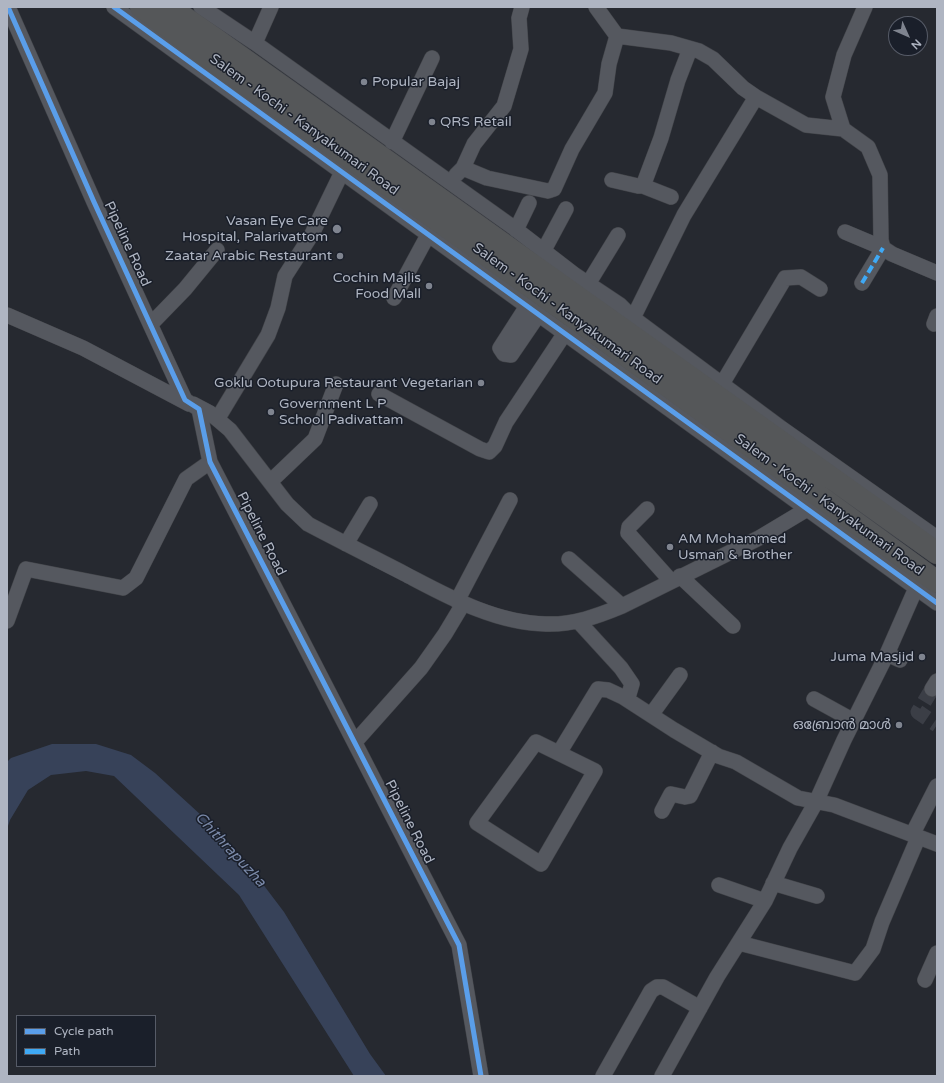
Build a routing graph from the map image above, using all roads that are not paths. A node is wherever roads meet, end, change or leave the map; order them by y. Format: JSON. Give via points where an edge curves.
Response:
{"nodes":[{"id":1,"x":8,"y":7,"type":"edge"},
{"id":2,"x":114,"y":7,"type":"edge"},
{"id":3,"x":141,"y":7,"type":"edge"},
{"id":4,"x":169,"y":7,"type":"edge"},
{"id":5,"x":201,"y":7,"type":"edge"},
{"id":6,"x":270,"y":7,"type":"edge"},
{"id":7,"x":522,"y":7,"type":"edge"},
{"id":8,"x":596,"y":7,"type":"edge"},
{"id":9,"x":865,"y":7,"type":"edge"},
{"id":10,"x":617,"y":36,"type":"junction"},
{"id":11,"x":205,"y":41,"type":"junction"},
{"id":12,"x":255,"y":43,"type":"junction"},
{"id":13,"x":690,"y":49,"type":"junction"},
{"id":14,"x":432,"y":58,"type":"dead end"},
{"id":15,"x":756,"y":97,"type":"junction"},
{"id":16,"x":843,"y":129,"type":"junction"},
{"id":17,"x":392,"y":142,"type":"junction"},
{"id":18,"x":462,"y":168,"type":"junction"},
{"id":19,"x":342,"y":172,"type":"junction"},
{"id":20,"x":612,"y":180,"type":"dead end"},
{"id":21,"x":449,"y":183,"type":"junction"},
{"id":22,"x":643,"y":186,"type":"junction"},
{"id":23,"x":671,"y":197,"type":"dead end"},
{"id":24,"x":529,"y":203,"type":"dead end"},
{"id":25,"x":566,"y":209,"type":"dead end"},
{"id":26,"x":845,"y":232,"type":"dead end"},
{"id":27,"x":428,"y":235,"type":"junction"},
{"id":28,"x":618,"y":235,"type":"dead end"},
{"id":29,"x":520,"y":240,"type":"junction"},
{"id":30,"x":883,"y":248,"type":"junction"},
{"id":31,"x":217,"y":250,"type":"dead end"},
{"id":32,"x":544,"y":250,"type":"junction"},
{"id":33,"x":937,"y":273,"type":"edge"},
{"id":34,"x":862,"y":283,"type":"dead end"},
{"id":35,"x":588,"y":284,"type":"junction"},
{"id":36,"x":820,"y":289,"type":"dead end"},
{"id":37,"x":394,"y":298,"type":"dead end"},
{"id":38,"x":7,"y":315,"type":"edge"},
{"id":39,"x":633,"y":318,"type":"junction"},
{"id":40,"x":151,"y":324,"type":"junction"},
{"id":41,"x":565,"y":333,"type":"junction"},
{"id":42,"x":586,"y":338,"type":"junction"},
{"id":43,"x":336,"y":384,"type":"dead end"},
{"id":44,"x":717,"y":389,"type":"junction"},
{"id":45,"x":379,"y":394,"type":"dead end"},
{"id":46,"x":185,"y":400,"type":"junction"},
{"id":47,"x":199,"y":409,"type":"junction"},
{"id":48,"x":699,"y":410,"type":"junction"},
{"id":49,"x":218,"y":418,"type":"junction"},
{"id":50,"x":210,"y":462,"type":"junction"},
{"id":51,"x":271,"y":481,"type":"junction"},
{"id":52,"x":510,"y":500,"type":"dead end"},
{"id":53,"x":370,"y":504,"type":"dead end"},
{"id":54,"x":815,"y":504,"type":"junction"},
{"id":55,"x":647,"y":509,"type":"dead end"},
{"id":56,"x":937,"y":538,"type":"edge"},
{"id":57,"x":346,"y":544,"type":"junction"},
{"id":58,"x":937,"y":553,"type":"edge"},
{"id":59,"x":569,"y":559,"type":"dead end"},
{"id":60,"x":675,"y":579,"type":"junction"},
{"id":61,"x":937,"y":582,"type":"edge"},
{"id":62,"x":13,"y":587,"type":"edge"},
{"id":63,"x":916,"y":588,"type":"junction"},
{"id":64,"x":460,"y":603,"type":"junction"},
{"id":65,"x":937,"y":604,"type":"edge"},
{"id":66,"x":622,"y":606,"type":"junction"},
{"id":67,"x":7,"y":621,"type":"edge"},
{"id":68,"x":578,"y":621,"type":"junction"},
{"id":69,"x":733,"y":626,"type":"dead end"},
{"id":70,"x":680,"y":675,"type":"dead end"},
{"id":71,"x":623,"y":697,"type":"junction"},
{"id":72,"x":814,"y":699,"type":"dead end"},
{"id":73,"x":651,"y":715,"type":"junction"},
{"id":74,"x":854,"y":721,"type":"junction"},
{"id":75,"x":354,"y":742,"type":"junction"},
{"id":76,"x":712,"y":752,"type":"junction"},
{"id":77,"x":559,"y":753,"type":"junction"},
{"id":78,"x":937,"y":786,"type":"edge"},
{"id":79,"x":816,"y":802,"type":"junction"},
{"id":80,"x":662,"y":811,"type":"dead end"},
{"id":81,"x":915,"y":837,"type":"junction"},
{"id":82,"x":937,"y":844,"type":"edge"},
{"id":83,"x":773,"y":883,"type":"junction"},
{"id":84,"x":718,"y":885,"type":"dead end"},
{"id":85,"x":817,"y":896,"type":"dead end"},
{"id":86,"x":765,"y":901,"type":"junction"},
{"id":87,"x":739,"y":943,"type":"junction"},
{"id":88,"x":937,"y":953,"type":"edge"},
{"id":89,"x":925,"y":980,"type":"dead end"},
{"id":90,"x":700,"y":1008,"type":"junction"},
{"id":91,"x":481,"y":1076,"type":"edge"},
{"id":92,"x":602,"y":1076,"type":"edge"},
{"id":93,"x":662,"y":1076,"type":"edge"}],
"edges":[{"from":1,"to":40,"type":"street","name":"Pipeline Road"},
{"from":2,"to":11,"type":"street","name":"Salem - Kochi - Kanyakumari Road"},
{"from":3,"to":11,"type":"highway","name":"Salem - Kochi - Kanyakumari Road"},
{"from":4,"to":11,"type":"highway","name":"Salem - Kochi - Kanyakumari Road"},
{"from":5,"to":11,"type":"street","name":"Salem - Kochi - Kanyakumari Road"},
{"from":6,"to":12,"type":"street"},
{"from":7,"to":18,"type":"street","via":[[519,18],[521,49],[504,106],[474,144]]},
{"from":8,"to":10,"type":"street"},
{"from":9,"to":16,"type":"street","via":[[844,55],[833,97]]},
{"from":10,"to":13,"type":"street","via":[[671,43]]},
{"from":10,"to":18,"type":"street","via":[[604,94],[572,149],[554,189],[548,191],[487,178]]},
{"from":11,"to":12,"type":"street"},
{"from":11,"to":19,"type":"street"},
{"from":11,"to":29,"type":"highway","name":"Salem - Kochi - Kanyakumari Road"},
{"from":11,"to":42,"type":"highway","name":"Salem - Kochi - Kanyakumari Road"},
{"from":12,"to":17,"type":"street"},
{"from":13,"to":15,"type":"street","via":[[713,59]]},
{"from":13,"to":22,"type":"street"},
{"from":14,"to":17,"type":"street"},
{"from":15,"to":16,"type":"street","via":[[806,125]]},
{"from":15,"to":39,"type":"street","via":[[684,215]]},
{"from":16,"to":30,"type":"street","via":[[868,147],[880,174]]},
{"from":17,"to":21,"type":"street"},
{"from":18,"to":21,"type":"street"},
{"from":19,"to":27,"type":"street"},
{"from":19,"to":49,"type":"street","via":[[312,234],[285,276],[278,308],[268,334]]},
{"from":20,"to":22,"type":"street"},
{"from":21,"to":29,"type":"street"},
{"from":22,"to":23,"type":"street"},
{"from":24,"to":29,"type":"street"},
{"from":25,"to":32,"type":"street"},
{"from":26,"to":30,"type":"street"},
{"from":27,"to":37,"type":"street"},
{"from":27,"to":41,"type":"street"},
{"from":28,"to":35,"type":"street"},
{"from":29,"to":32,"type":"street"},
{"from":29,"to":44,"type":"highway","name":"Salem - Kochi - Kanyakumari Road"},
{"from":30,"to":33,"type":"street"},
{"from":30,"to":34,"type":"street"},
{"from":31,"to":40,"type":"street"},
{"from":32,"to":35,"type":"street"},
{"from":35,"to":39,"type":"street"},
{"from":36,"to":44,"type":"street","via":[[801,277],[785,278]]},
{"from":38,"to":47,"type":"street","via":[[83,348]]},
{"from":39,"to":44,"type":"street"},
{"from":40,"to":46,"type":"street","name":"Pipeline Road"},
{"from":41,"to":42,"type":"street"},
{"from":41,"to":45,"type":"street","via":[[489,452]]},
{"from":42,"to":48,"type":"highway","name":"Salem - Kochi - Kanyakumari Road"},
{"from":42,"to":54,"type":"street"},
{"from":43,"to":51,"type":"street","via":[[315,439]]},
{"from":44,"to":48,"type":"highway"},
{"from":44,"to":56,"type":"street","via":[[781,428]]},
{"from":44,"to":58,"type":"highway","name":"Salem - Kochi - Kanyakumari Road"},
{"from":46,"to":47,"type":"street"},
{"from":46,"to":49,"type":"street"},
{"from":47,"to":50,"type":"street","name":"Pipeline Road"},
{"from":48,"to":54,"type":"highway","name":"Salem - Kochi - Kanyakumari Road"},
{"from":49,"to":51,"type":"street"},
{"from":50,"to":62,"type":"street","via":[[186,479],[136,578],[123,588],[26,569]]},
{"from":50,"to":75,"type":"street","name":"Pipeline Road"},
{"from":51,"to":57,"type":"street","via":[[287,504],[308,524]]},
{"from":52,"to":64,"type":"street"},
{"from":53,"to":57,"type":"street"},
{"from":54,"to":60,"type":"street","via":[[759,538]]},
{"from":54,"to":61,"type":"highway","name":"Salem - Kochi - Kanyakumari Road"},
{"from":54,"to":63,"type":"street"},
{"from":55,"to":60,"type":"street","via":[[629,527],[628,533]]},
{"from":57,"to":64,"type":"street"},
{"from":59,"to":66,"type":"street"},
{"from":60,"to":66,"type":"street"},
{"from":60,"to":69,"type":"street"},
{"from":62,"to":67,"type":"street"},
{"from":63,"to":65,"type":"street"},
{"from":63,"to":74,"type":"street","via":[[894,657]]},
{"from":64,"to":68,"type":"street","via":[[501,618],[546,624]]},
{"from":64,"to":75,"type":"street","via":[[445,634],[421,668]]},
{"from":66,"to":68,"type":"street"},
{"from":68,"to":71,"type":"street","via":[[621,668],[632,684],[629,694]]},
{"from":70,"to":73,"type":"street"},
{"from":71,"to":73,"type":"street"},
{"from":71,"to":77,"type":"street","via":[[608,690],[598,689]]},
{"from":72,"to":74,"type":"street"},
{"from":73,"to":76,"type":"street"},
{"from":74,"to":79,"type":"street"},
{"from":75,"to":91,"type":"street","name":"Pipeline Road","via":[[459,945]]},
{"from":76,"to":79,"type":"street","via":[[736,762],[798,798]]},
{"from":76,"to":80,"type":"street","via":[[690,796],[671,794]]},
{"from":77,"to":77,"type":"street","via":[[536,742],[477,823],[541,864],[595,771]]},
{"from":78,"to":81,"type":"street"},
{"from":79,"to":81,"type":"street","via":[[834,805]]},
{"from":79,"to":83,"type":"street"},
{"from":81,"to":82,"type":"street"},
{"from":81,"to":87,"type":"street","via":[[873,949],[855,973]]},
{"from":83,"to":85,"type":"street"},
{"from":83,"to":86,"type":"street"},
{"from":84,"to":86,"type":"street"},
{"from":86,"to":87,"type":"street"},
{"from":87,"to":90,"type":"street"},
{"from":88,"to":89,"type":"street"},
{"from":90,"to":92,"type":"street","via":[[663,987],[651,991]]},
{"from":90,"to":93,"type":"street"}]}
